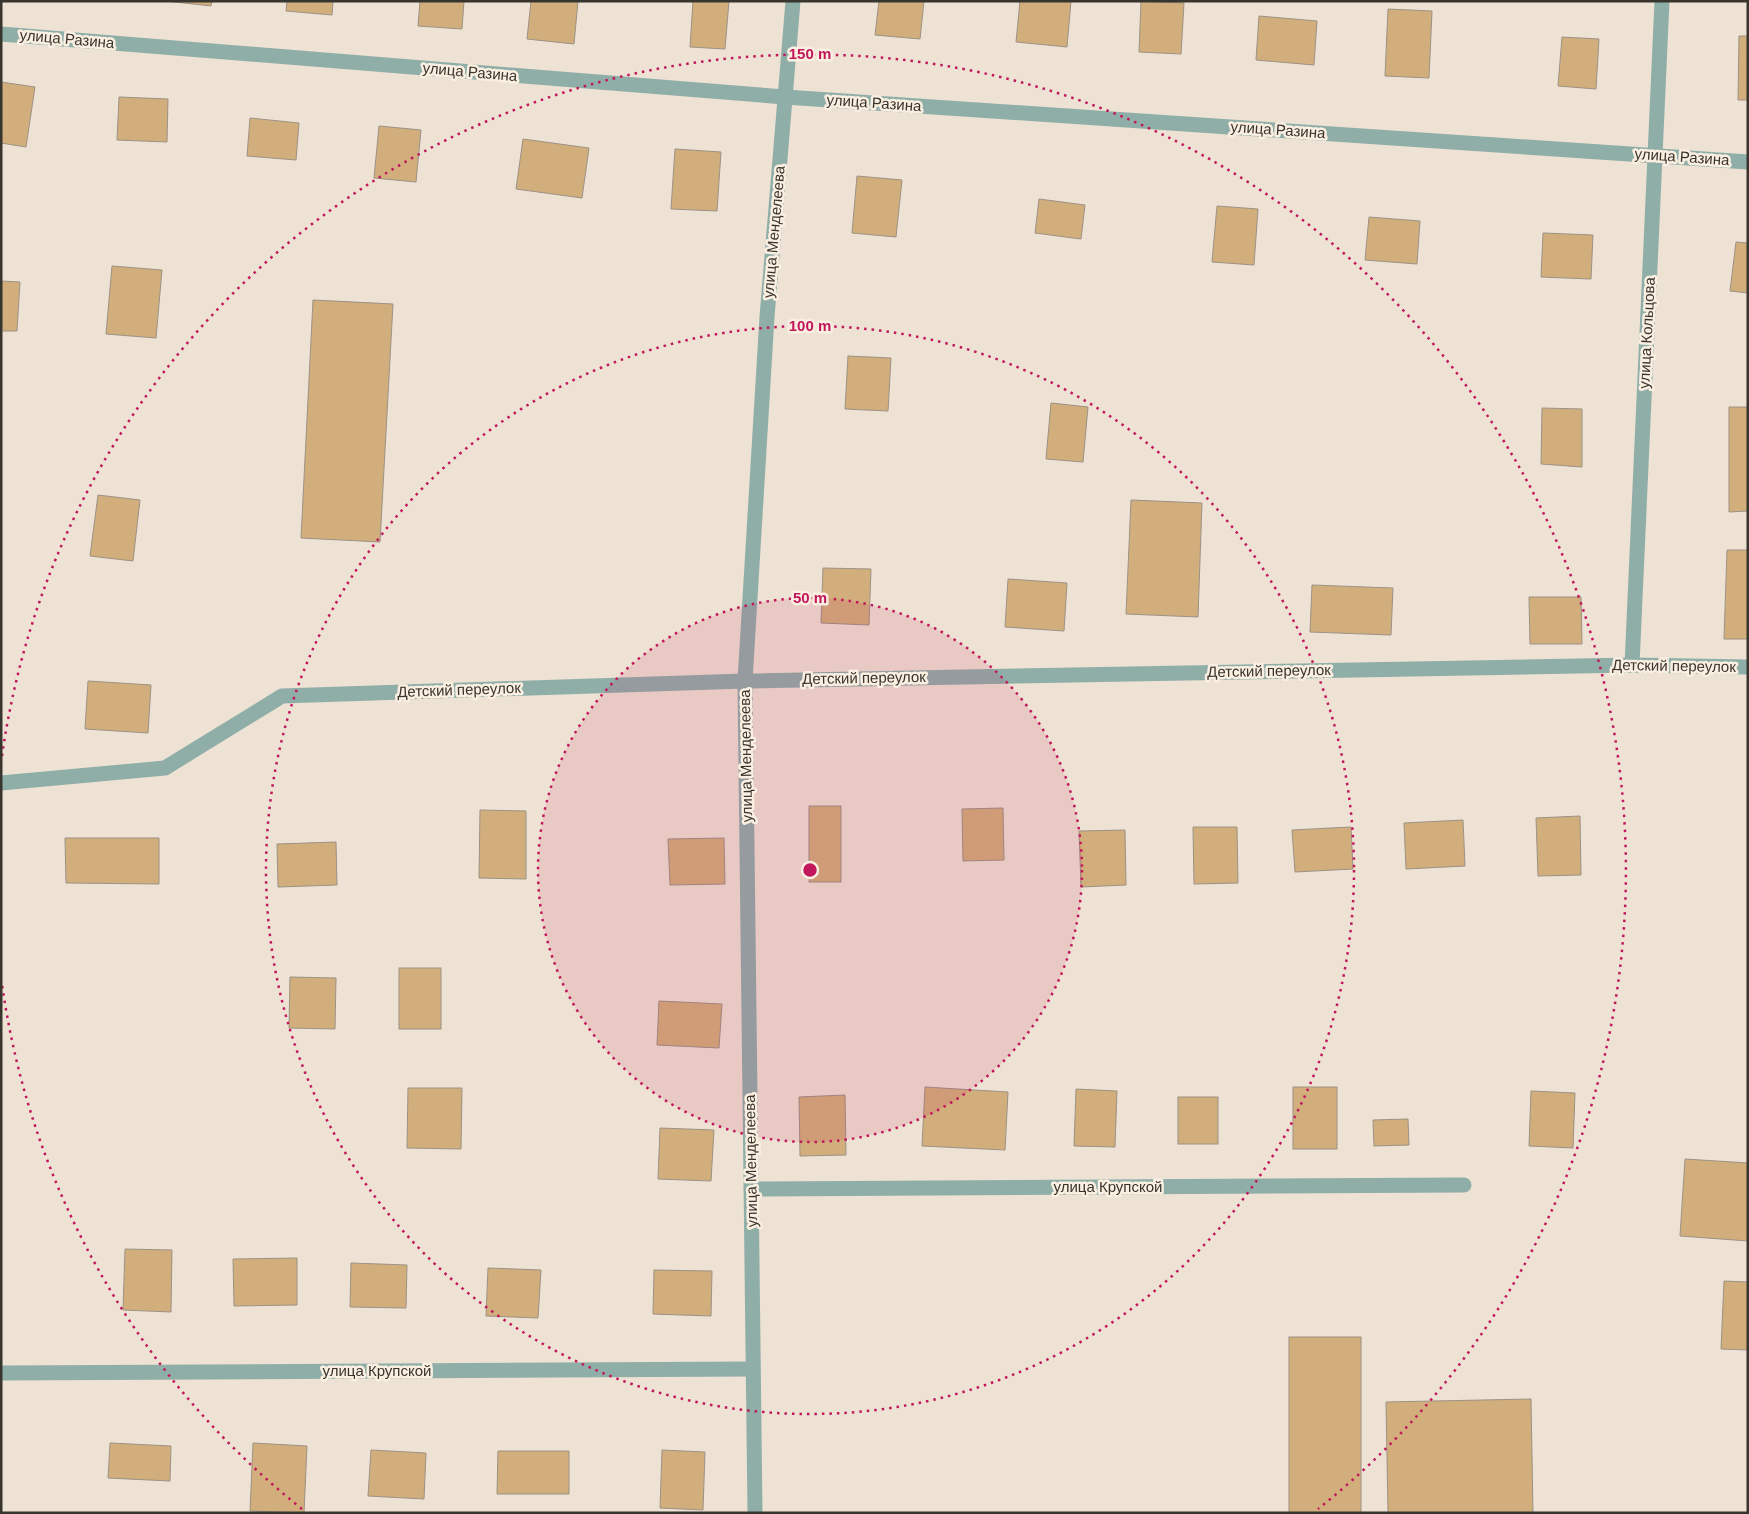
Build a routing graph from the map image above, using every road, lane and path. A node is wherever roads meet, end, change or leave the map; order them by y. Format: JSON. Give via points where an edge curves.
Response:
{"nodes":[{"id":1,"x":793,"y":1,"type":"edge"},
{"id":2,"x":1662,"y":1,"type":"edge"},
{"id":3,"x":1,"y":34,"type":"edge"},
{"id":4,"x":785,"y":98,"type":"junction"},
{"id":5,"x":1655,"y":155,"type":"junction"},
{"id":6,"x":1748,"y":162,"type":"edge"},
{"id":7,"x":1632,"y":665,"type":"junction"},
{"id":8,"x":1748,"y":667,"type":"edge"},
{"id":9,"x":744,"y":680,"type":"junction"},
{"id":10,"x":1,"y":783,"type":"edge"},
{"id":11,"x":1464,"y":1186,"type":"dead end"},
{"id":12,"x":751,"y":1189,"type":"junction"},
{"id":13,"x":753,"y":1369,"type":"junction"},
{"id":14,"x":1,"y":1373,"type":"edge"},
{"id":15,"x":755,"y":1513,"type":"edge"}],
"edges":[{"from":1,"to":4,"type":"street","name":"улица Менделеева"},
{"from":2,"to":5,"type":"street","name":"улица Кольцова"},
{"from":3,"to":4,"type":"street","name":"улица Разина"},
{"from":4,"to":5,"type":"street","name":"улица Разина"},
{"from":4,"to":9,"type":"street","name":"улица Менделеева","via":[[767,317]]},
{"from":5,"to":6,"type":"street","name":"улица Разина"},
{"from":5,"to":7,"type":"street","name":"улица Кольцова"},
{"from":7,"to":8,"type":"street","name":"Детский переулок"},
{"from":7,"to":9,"type":"street","name":"Детский переулок"},
{"from":9,"to":10,"type":"street","name":"Детский переулок","via":[[282,696],[165,768]]},
{"from":9,"to":12,"type":"street","name":"улица Менделеева"},
{"from":11,"to":12,"type":"street","name":"улица Крупской"},
{"from":12,"to":13,"type":"street","name":"улица Менделеева"},
{"from":13,"to":14,"type":"street","name":"улица Крупской"},
{"from":13,"to":15,"type":"street","name":"улица Менделеева"}]}
